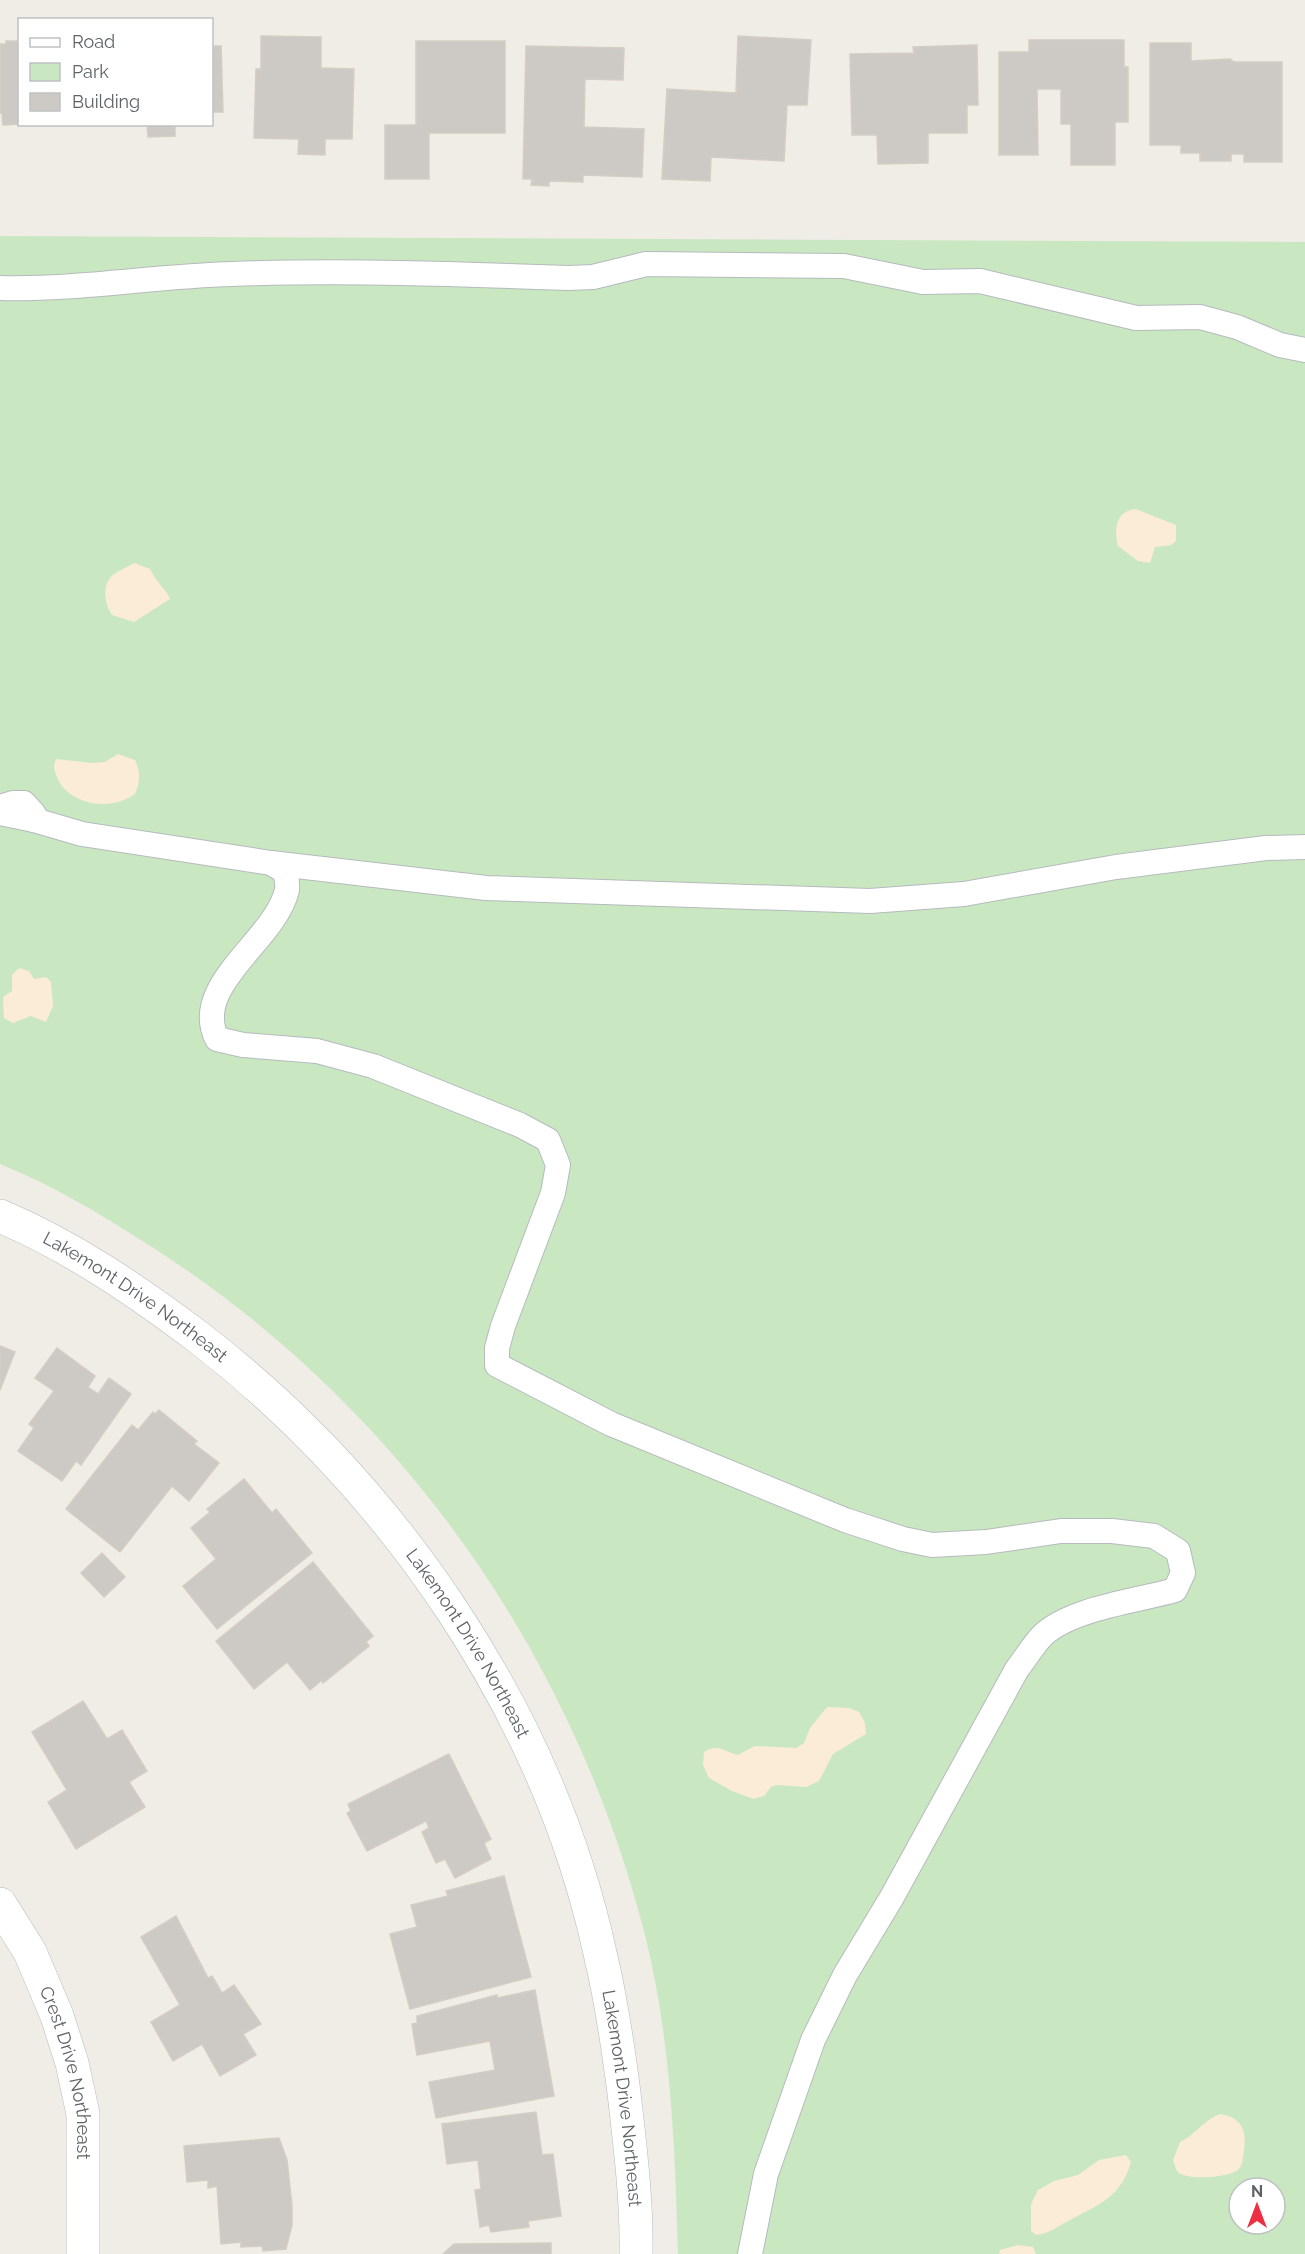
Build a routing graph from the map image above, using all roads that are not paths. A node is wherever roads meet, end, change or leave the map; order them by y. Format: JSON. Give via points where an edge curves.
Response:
{"nodes":[{"id":1,"x":0,"y":288,"type":"edge"},
{"id":2,"x":1305,"y":350,"type":"edge"},
{"id":3,"x":0,"y":807,"type":"edge"},
{"id":4,"x":0,"y":813,"type":"edge"},
{"id":5,"x":34,"y":820,"type":"junction"},
{"id":6,"x":1305,"y":847,"type":"edge"},
{"id":7,"x":271,"y":863,"type":"junction"},
{"id":8,"x":0,"y":1216,"type":"edge"},
{"id":9,"x":0,"y":1904,"type":"edge"},
{"id":10,"x":83,"y":2254,"type":"edge"},
{"id":11,"x":636,"y":2254,"type":"edge"},
{"id":12,"x":750,"y":2254,"type":"edge"}],
"edges":[{"from":1,"to":2,"type":"lane","via":[[231,274],[363,271],[569,278],[593,277],[646,264],[844,266],[923,282],[980,281],[1136,318],[1207,318],[1280,345]]},
{"from":3,"to":5,"type":"lane","via":[[24,802],[34,813]]},
{"from":4,"to":5,"type":"lane"},
{"from":5,"to":7,"type":"lane","via":[[82,834]]},
{"from":6,"to":7,"type":"lane","via":[[1266,848],[1116,867],[964,894],[870,901],[486,888]]},
{"from":7,"to":12,"type":"lane","via":[[286,872],[287,890],[271,921],[219,990],[211,1008],[210,1025],[216,1039],[316,1052],[373,1066],[548,1140],[558,1165],[553,1193],[503,1326],[497,1365],[611,1424],[845,1520],[903,1539],[932,1545],[1061,1532],[1112,1532],[1154,1536],[1178,1551],[1183,1573],[1175,1590],[1058,1624],[1042,1636],[1017,1669],[845,1975],[813,2040],[766,2174]]},
{"from":8,"to":11,"type":"street","name":"Lakemont Drive Northeast","via":[[74,1254],[153,1302],[246,1374],[336,1460],[426,1570],[497,1686],[544,1781],[569,1845],[600,1950],[617,2044],[631,2155]]},
{"from":9,"to":10,"type":"street","name":"Crest Drive Northeast","via":[[30,1952],[72,2063],[83,2114]]}]}
